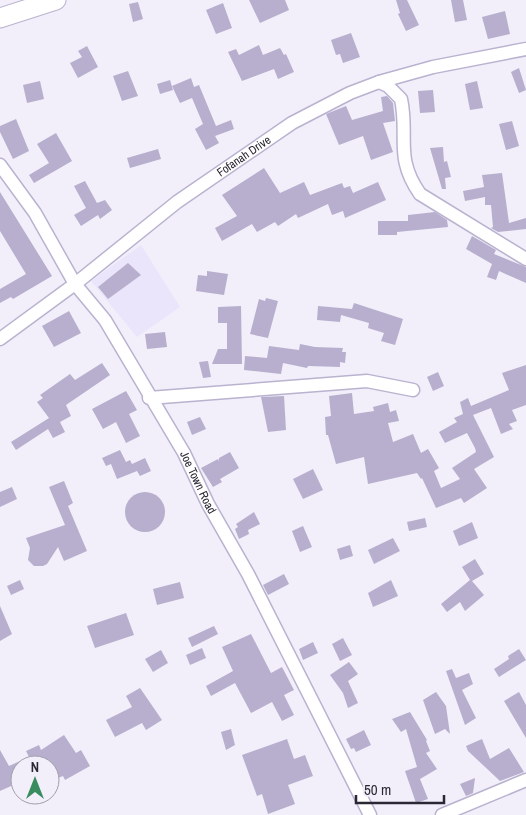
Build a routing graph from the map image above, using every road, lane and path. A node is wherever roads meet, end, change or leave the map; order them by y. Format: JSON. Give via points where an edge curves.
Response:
{"nodes":[{"id":1,"x":22,"y":0,"type":"edge"},
{"id":2,"x":56,"y":0,"type":"edge"},
{"id":3,"x":0,"y":7,"type":"edge"},
{"id":4,"x":0,"y":18,"type":"edge"},
{"id":5,"x":526,"y":49,"type":"edge"},
{"id":6,"x":379,"y":82,"type":"junction"},
{"id":7,"x":0,"y":165,"type":"edge"},
{"id":8,"x":526,"y":259,"type":"edge"},
{"id":9,"x":75,"y":284,"type":"junction"},
{"id":10,"x":0,"y":339,"type":"edge"},
{"id":11,"x":413,"y":390,"type":"dead end"},
{"id":12,"x":149,"y":398,"type":"junction"},
{"id":13,"x":526,"y":780,"type":"edge"},
{"id":14,"x":370,"y":815,"type":"edge"},
{"id":15,"x":442,"y":815,"type":"edge"}],
"edges":[{"from":1,"to":3,"type":"highway"},
{"from":2,"to":4,"type":"highway"},
{"from":5,"to":6,"type":"street","name":"Fofanah Drive","via":[[434,67]]},
{"from":6,"to":8,"type":"street","via":[[401,99],[404,162],[410,180],[420,194]]},
{"from":6,"to":9,"type":"street","name":"Fofanah Drive","via":[[292,123],[176,202]]},
{"from":7,"to":9,"type":"street","name":"Joe Town Road","via":[[35,213]]},
{"from":9,"to":10,"type":"street","name":"Fofanah Drive"},
{"from":9,"to":12,"type":"street","name":"Joe Town Road","via":[[105,320]]},
{"from":11,"to":12,"type":"street","via":[[367,381]]},
{"from":12,"to":14,"type":"street","name":"Joe Town Road","via":[[184,453]]},
{"from":13,"to":15,"type":"street"}]}
